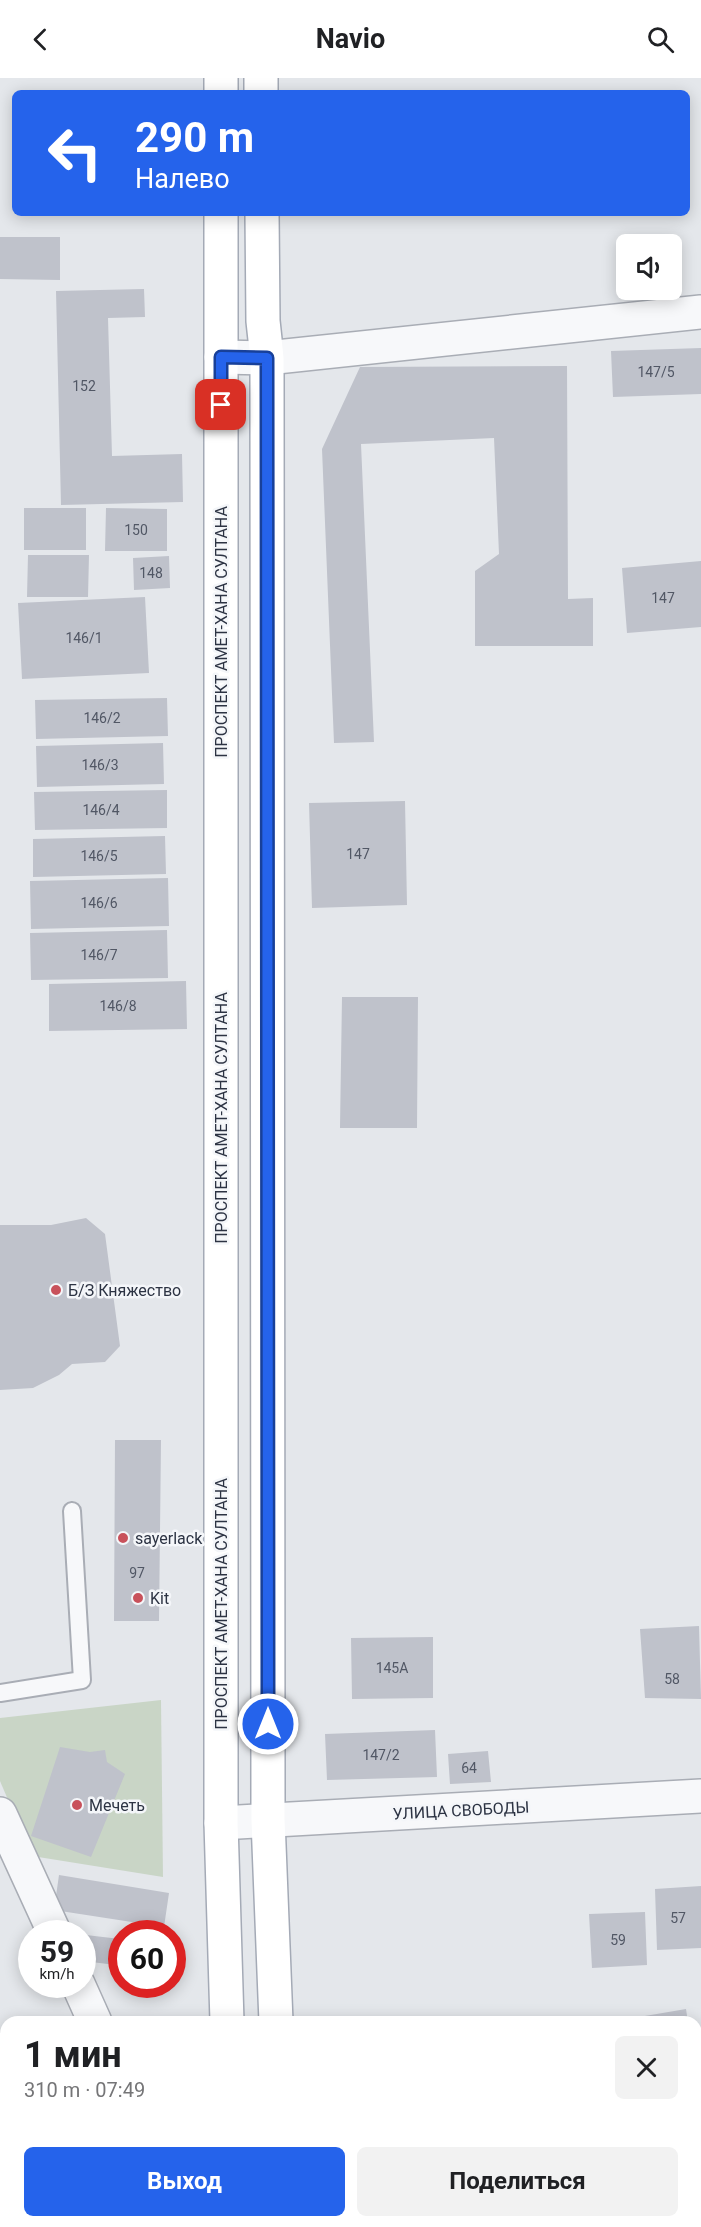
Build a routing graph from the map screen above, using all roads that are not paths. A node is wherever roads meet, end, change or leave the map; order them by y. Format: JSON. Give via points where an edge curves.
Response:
{"nodes":[{"id":1,"x":221,"y":216,"type":"edge"},
{"id":2,"x":262,"y":216,"type":"edge"},
{"id":3,"x":701,"y":312,"type":"edge"},
{"id":4,"x":221,"y":357,"type":"junction"},
{"id":5,"x":267,"y":358,"type":"junction"},
{"id":6,"x":72,"y":1511,"type":"dead end"},
{"id":7,"x":0,"y":1693,"type":"edge"},
{"id":8,"x":701,"y":1796,"type":"edge"},
{"id":9,"x":0,"y":1816,"type":"edge"},
{"id":10,"x":268,"y":1820,"type":"junction"},
{"id":11,"x":221,"y":1823,"type":"junction"},
{"id":12,"x":48,"y":1920,"type":"edge"},
{"id":13,"x":85,"y":1998,"type":"edge"},
{"id":14,"x":93,"y":2016,"type":"edge"},
{"id":15,"x":227,"y":2016,"type":"edge"},
{"id":16,"x":276,"y":2016,"type":"edge"}],
"edges":[{"from":1,"to":4,"type":"main road","name":"ПРОСПЕКТ АМЕТ-ХАНА СУЛТАНА"},
{"from":2,"to":5,"type":"main road"},
{"from":3,"to":5,"type":"street"},
{"from":4,"to":5,"type":"street"},
{"from":4,"to":11,"type":"main road","name":"ПРОСПЕКТ АМЕТ-ХАНА СУЛТАНА"},
{"from":5,"to":10,"type":"main road"},
{"from":6,"to":7,"type":"lane","via":[[82,1680]]},
{"from":8,"to":10,"type":"street","name":"УЛИЦА СВОБОДЫ"},
{"from":9,"to":12,"type":"street"},
{"from":10,"to":11,"type":"street","name":"УЛИЦА СВОБОДЫ"},
{"from":10,"to":16,"type":"main road"},
{"from":11,"to":15,"type":"main road","name":"ПРОСПЕКТ АМЕТ-ХАНА СУЛТАНА"},
{"from":13,"to":14,"type":"street"}]}
